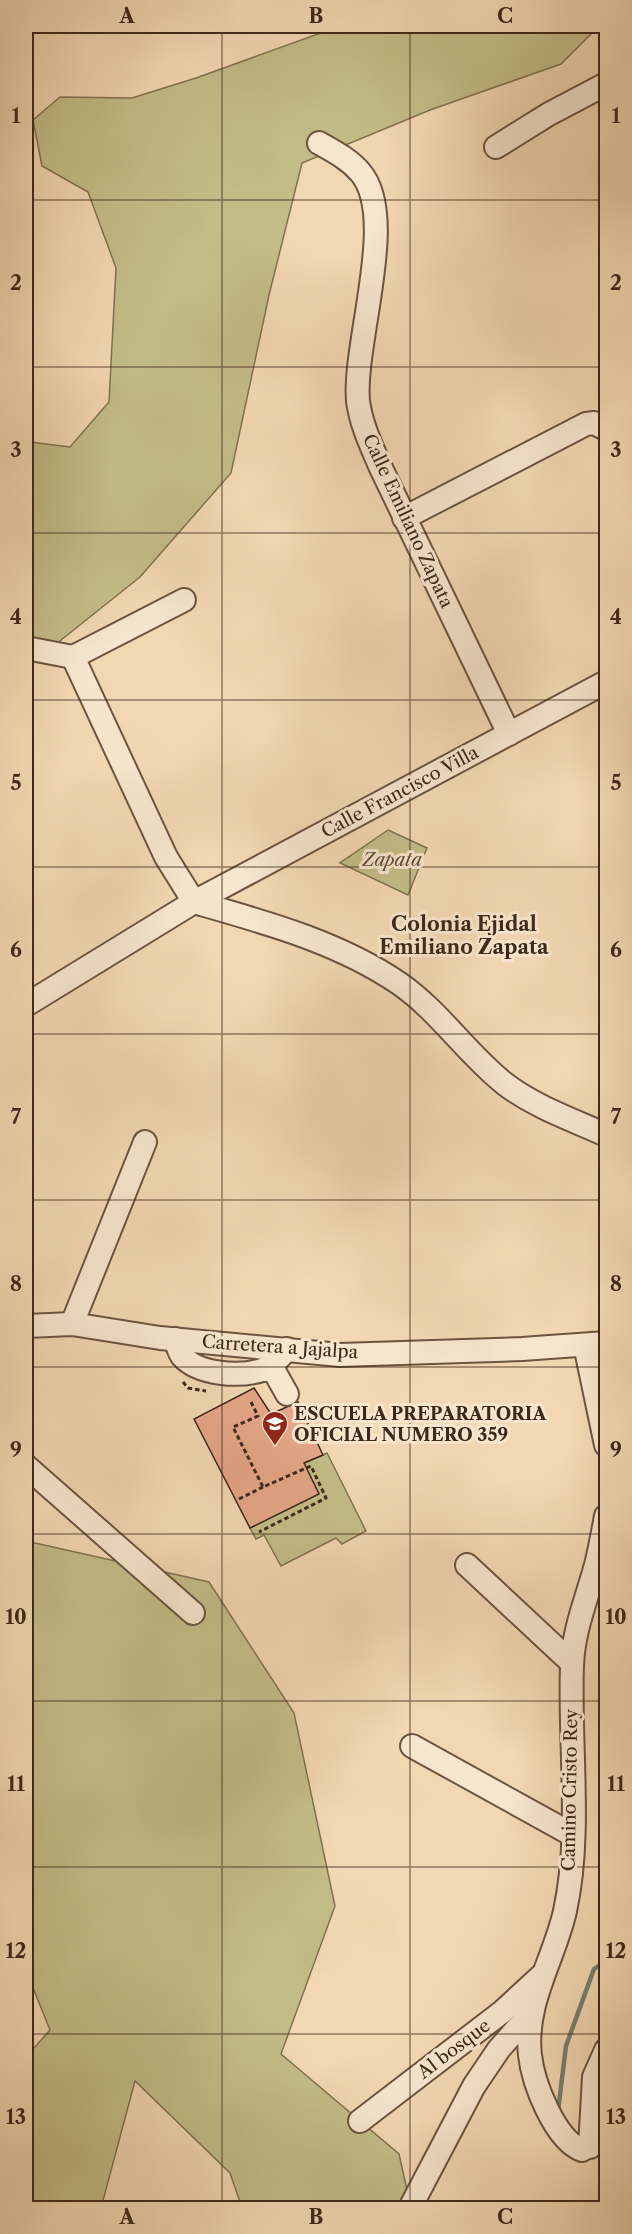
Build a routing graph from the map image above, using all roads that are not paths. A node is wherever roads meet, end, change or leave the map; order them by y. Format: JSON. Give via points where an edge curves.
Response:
{"nodes":[{"id":1,"x":606,"y":84,"type":"edge"},
{"id":2,"x":319,"y":143,"type":"dead end"},
{"id":3,"x":496,"y":147,"type":"dead end"},
{"id":4,"x":606,"y":429,"type":"edge"},
{"id":5,"x":404,"y":518,"type":"junction"},
{"id":6,"x":184,"y":600,"type":"dead end"},
{"id":7,"x":26,"y":648,"type":"edge"},
{"id":8,"x":73,"y":657,"type":"junction"},
{"id":9,"x":606,"y":682,"type":"edge"},
{"id":10,"x":509,"y":734,"type":"junction"},
{"id":11,"x":194,"y":902,"type":"junction"},
{"id":12,"x":26,"y":1005,"type":"edge"},
{"id":13,"x":606,"y":1135,"type":"edge"},
{"id":14,"x":145,"y":1142,"type":"dead end"},
{"id":15,"x":72,"y":1324,"type":"junction"},
{"id":16,"x":26,"y":1326,"type":"edge"},
{"id":17,"x":596,"y":1344,"type":"edge"},
{"id":18,"x":178,"y":1348,"type":"junction"},
{"id":19,"x":287,"y":1349,"type":"junction"},
{"id":20,"x":264,"y":1370,"type":"junction"},
{"id":21,"x":195,"y":1379,"type":"dead end"},
{"id":22,"x":287,"y":1394,"type":"dead end"},
{"id":23,"x":606,"y":1445,"type":"edge"},
{"id":24,"x":26,"y":1466,"type":"edge"},
{"id":25,"x":606,"y":1516,"type":"edge"},
{"id":26,"x":467,"y":1565,"type":"dead end"},
{"id":27,"x":193,"y":1613,"type":"dead end"},
{"id":28,"x":572,"y":1664,"type":"junction"},
{"id":29,"x":412,"y":1746,"type":"dead end"},
{"id":30,"x":573,"y":1835,"type":"junction"},
{"id":31,"x":544,"y":1973,"type":"junction"},
{"id":32,"x":530,"y":2014,"type":"junction"},
{"id":33,"x":606,"y":2050,"type":"edge"},
{"id":34,"x":360,"y":2121,"type":"dead end"},
{"id":35,"x":606,"y":2122,"type":"edge"},
{"id":36,"x":590,"y":2147,"type":"junction"},
{"id":37,"x":410,"y":2208,"type":"edge"}],
"edges":[{"from":1,"to":3,"type":"street"},
{"from":2,"to":5,"type":"street","name":"Calle Emiliano Zapata","via":[[360,172],[375,206],[358,401],[363,426]]},
{"from":4,"to":5,"type":"street","via":[[586,424]]},
{"from":5,"to":10,"type":"street","name":"Calle Emiliano Zapata"},
{"from":6,"to":8,"type":"street"},
{"from":7,"to":8,"type":"street"},
{"from":8,"to":11,"type":"street","via":[[166,857]]},
{"from":9,"to":10,"type":"street","name":"Calle Francisco Villa"},
{"from":10,"to":11,"type":"street","name":"Calle Francisco Villa"},
{"from":11,"to":12,"type":"street","name":"Calle Francisco Villa"},
{"from":11,"to":13,"type":"street","via":[[285,928],[400,984],[506,1084]]},
{"from":14,"to":15,"type":"street"},
{"from":15,"to":16,"type":"street","name":"Carretera a Jajalpa"},
{"from":15,"to":18,"type":"street","name":"Carretera a Jajalpa"},
{"from":17,"to":19,"type":"street","name":"Carretera a Jajalpa","via":[[340,1355]]},
{"from":17,"to":23,"type":"street"},
{"from":18,"to":19,"type":"street","name":"Carretera a Jajalpa"},
{"from":18,"to":20,"type":"street","via":[[198,1366],[221,1372]]},
{"from":18,"to":21,"type":"street"},
{"from":19,"to":20,"type":"street"},
{"from":20,"to":22,"type":"street","via":[[273,1369]]},
{"from":24,"to":27,"type":"street"},
{"from":25,"to":28,"type":"street","name":"Camino Cristo Rey","via":[[577,1628]]},
{"from":26,"to":28,"type":"street"},
{"from":28,"to":30,"type":"street","name":"Camino Cristo Rey"},
{"from":29,"to":30,"type":"street"},
{"from":30,"to":31,"type":"street","name":"Camino Cristo Rey","via":[[565,1910]]},
{"from":31,"to":32,"type":"street","name":"Camino Cristo Rey"},
{"from":31,"to":34,"type":"street","name":"Al bosque","via":[[502,2012]]},
{"from":32,"to":36,"type":"street","name":"Camino Cristo Rey","via":[[530,2056],[550,2113],[563,2138],[573,2147]]},
{"from":32,"to":37,"type":"street","via":[[474,2086]]},
{"from":33,"to":36,"type":"street","via":[[594,2077]]},
{"from":35,"to":36,"type":"street"}]}
